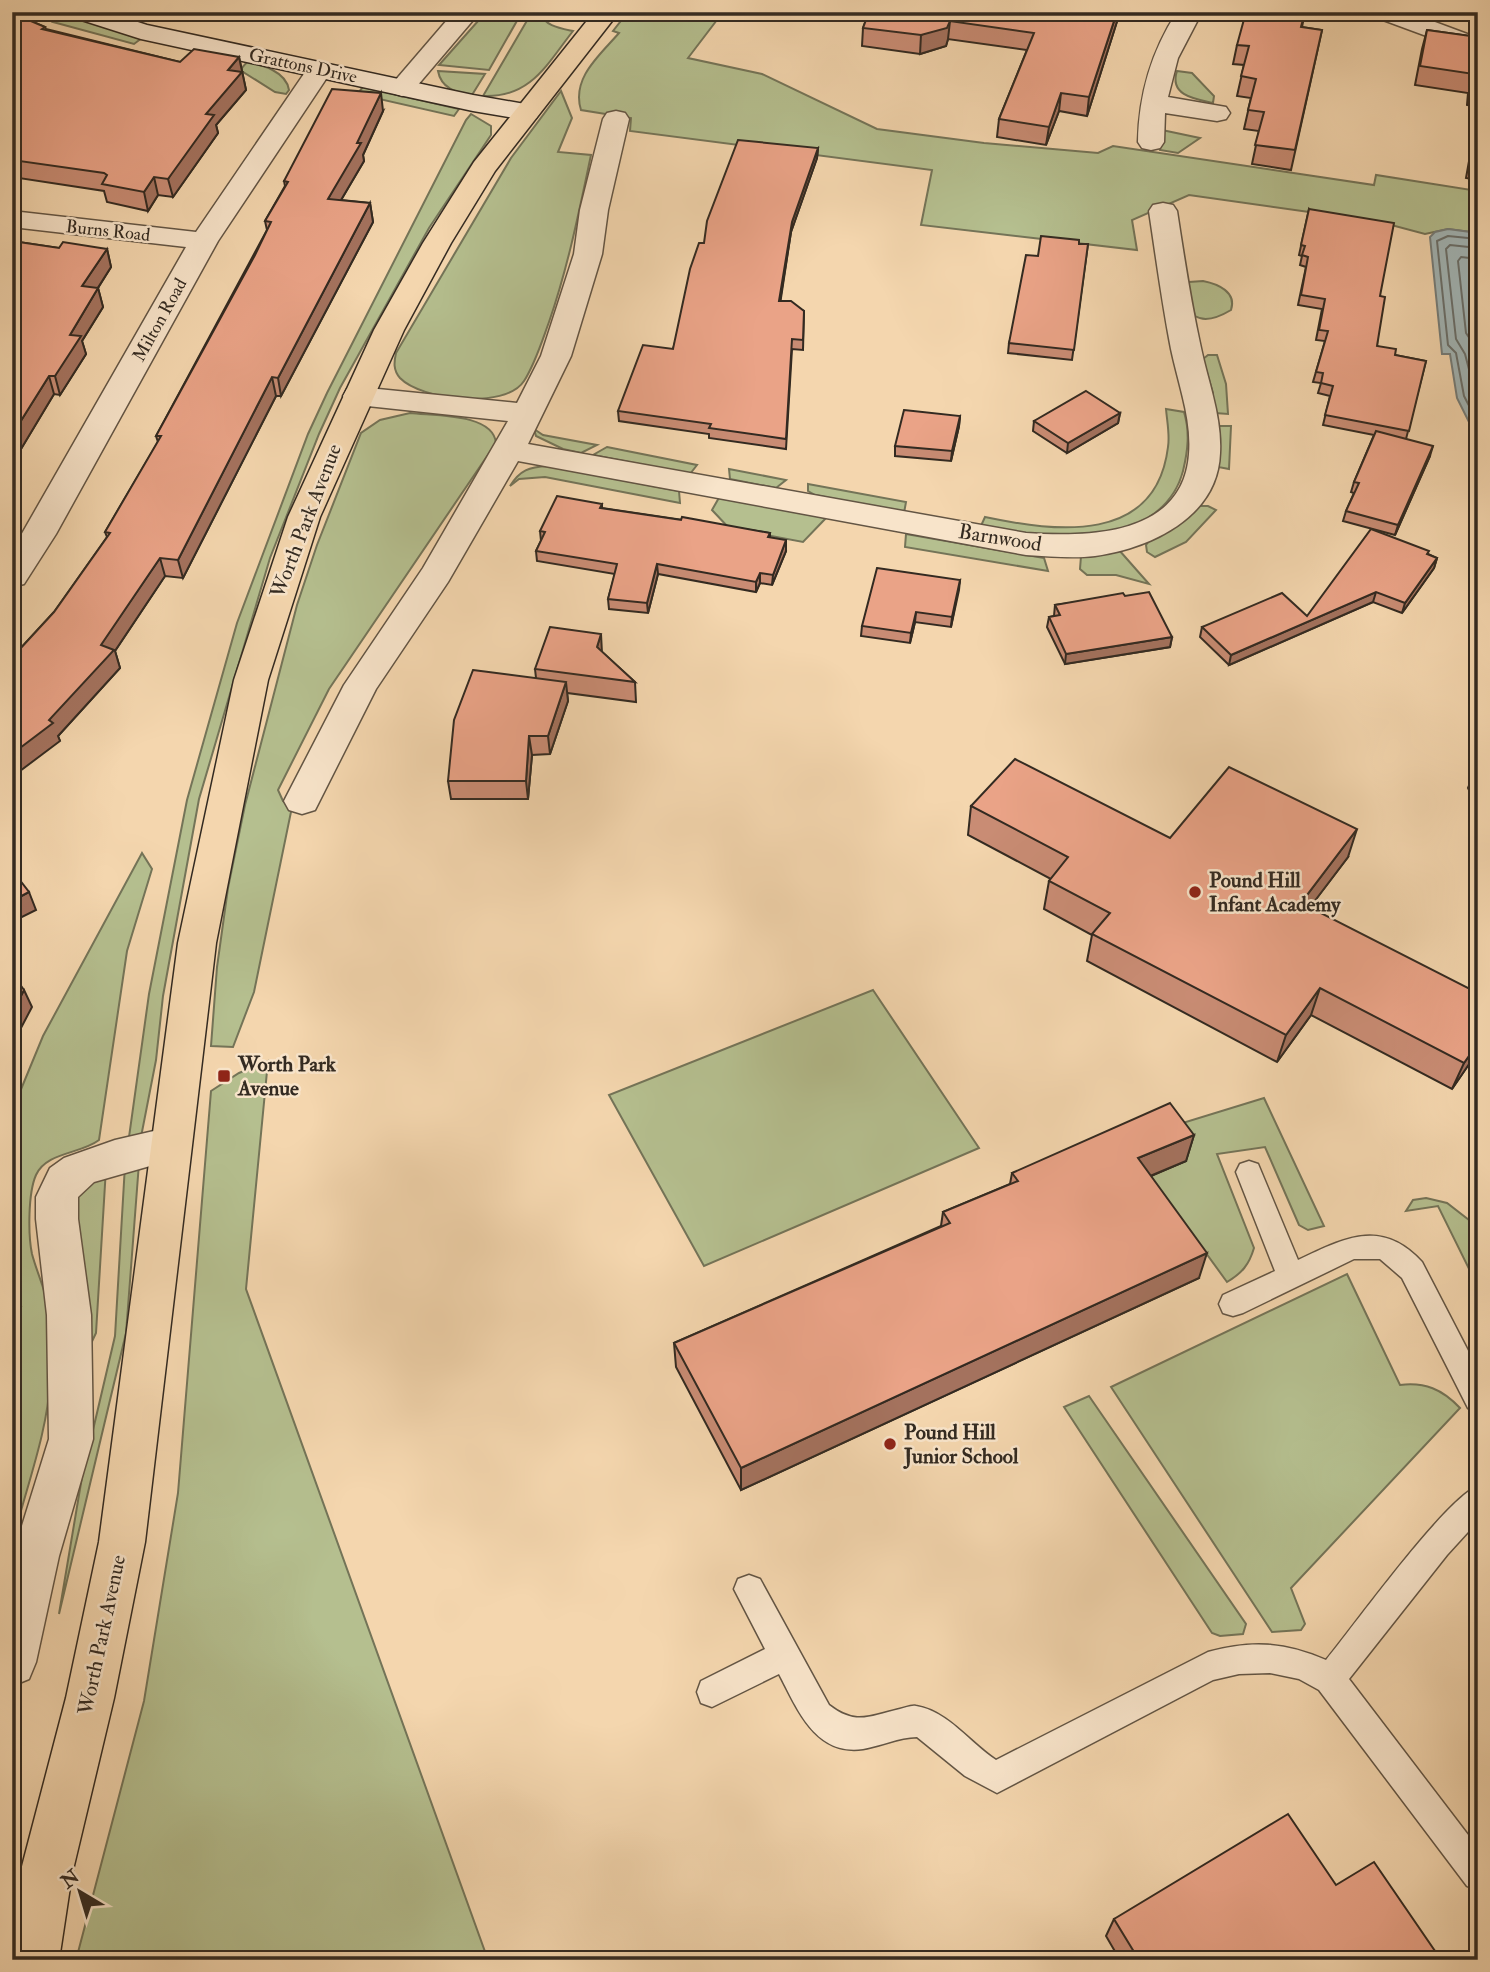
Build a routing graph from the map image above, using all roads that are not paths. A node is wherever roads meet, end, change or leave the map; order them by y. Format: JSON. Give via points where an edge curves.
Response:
{"nodes":[{"id":1,"x":81,"y":12,"type":"edge"},
{"id":2,"x":468,"y":12,"type":"edge"},
{"id":3,"x":607,"y":12,"type":"edge"},
{"id":4,"x":1162,"y":12,"type":"edge"},
{"id":5,"x":1384,"y":12,"type":"edge"},
{"id":6,"x":1189,"y":14,"type":"edge"},
{"id":7,"x":1478,"y":47,"type":"edge"},
{"id":8,"x":320,"y":70,"type":"junction"},
{"id":9,"x":402,"y":88,"type":"junction"},
{"id":10,"x":1154,"y":103,"type":"junction"},
{"id":11,"x":527,"y":112,"type":"junction"},
{"id":12,"x":1217,"y":113,"type":"dead end"},
{"id":13,"x":616,"y":119,"type":"dead end"},
{"id":14,"x":1151,"y":142,"type":"dead end"},
{"id":15,"x":1163,"y":211,"type":"dead end"},
{"id":16,"x":12,"y":219,"type":"edge"},
{"id":17,"x":204,"y":241,"type":"junction"},
{"id":18,"x":358,"y":396,"type":"junction"},
{"id":19,"x":527,"y":414,"type":"junction"},
{"id":20,"x":509,"y":450,"type":"junction"},
{"id":21,"x":12,"y":576,"type":"edge"},
{"id":22,"x":302,"y":801,"type":"dead end"},
{"id":23,"x":171,"y":1144,"type":"junction"},
{"id":24,"x":1249,"y":1172,"type":"dead end"},
{"id":25,"x":1291,"y":1276,"type":"junction"},
{"id":26,"x":1233,"y":1304,"type":"dead end"},
{"id":27,"x":1478,"y":1399,"type":"edge"},
{"id":28,"x":1478,"y":1500,"type":"edge"},
{"id":29,"x":749,"y":1589,"type":"dead end"},
{"id":30,"x":784,"y":1655,"type":"junction"},
{"id":31,"x":12,"y":1662,"type":"edge"},
{"id":32,"x":1330,"y":1679,"type":"junction"},
{"id":33,"x":712,"y":1692,"type":"dead end"},
{"id":34,"x":46,"y":1874,"type":"junction"},
{"id":35,"x":1478,"y":1875,"type":"edge"},
{"id":36,"x":12,"y":1945,"type":"edge"},
{"id":37,"x":33,"y":1960,"type":"edge"}],
"edges":[{"from":1,"to":8,"type":"street","name":"Grattons Drive","via":[[141,31]]},
{"from":2,"to":9,"type":"street"},
{"from":3,"to":11,"type":"main road","name":"Worth Park Avenue"},
{"from":4,"to":6,"type":"street"},
{"from":5,"to":7,"type":"street"},
{"from":6,"to":10,"type":"street","via":[[1164,61]]},
{"from":8,"to":9,"type":"street","name":"Grattons Drive"},
{"from":8,"to":17,"type":"street","name":"Milton Road"},
{"from":9,"to":11,"type":"street","name":"Grattons Drive"},
{"from":10,"to":12,"type":"street"},
{"from":10,"to":14,"type":"street"},
{"from":11,"to":18,"type":"main road","name":"Worth Park Avenue","via":[[484,168],[437,243]]},
{"from":13,"to":19,"type":"street","via":[[576,299],[556,356]]},
{"from":15,"to":20,"type":"street","name":"Barnwood","via":[[1203,417],[1205,453],[1199,480],[1180,510],[1145,532],[1098,545],[1026,544]]},
{"from":16,"to":17,"type":"street","name":"Burns Road"},
{"from":17,"to":21,"type":"street","name":"Milton Road"},
{"from":18,"to":19,"type":"street"},
{"from":18,"to":23,"type":"main road","name":"Worth Park Avenue","via":[[304,517],[251,680],[197,943]]},
{"from":19,"to":20,"type":"street"},
{"from":20,"to":22,"type":"street","via":[[436,574],[360,685]]},
{"from":23,"to":31,"type":"street","via":[[79,1170],[65,1180],[57,1197],[69,1315],[71,1439],[36,1556]]},
{"from":23,"to":34,"type":"main road","name":"Worth Park Avenue","via":[[122,1542],[90,1698]]},
{"from":24,"to":25,"type":"lane"},
{"from":25,"to":26,"type":"lane"},
{"from":25,"to":27,"type":"lane","via":[[1351,1248],[1390,1249],[1412,1270]]},
{"from":28,"to":32,"type":"lane"},
{"from":29,"to":30,"type":"lane"},
{"from":30,"to":32,"type":"lane","via":[[818,1716],[834,1730],[851,1736],[916,1721],[985,1773],[997,1777],[1227,1661],[1246,1657],[1292,1660]]},
{"from":30,"to":33,"type":"lane"},
{"from":32,"to":35,"type":"lane"},
{"from":34,"to":36,"type":"main road","name":"Worth Park Avenue"},
{"from":34,"to":37,"type":"main road","name":"Worth Park Avenue"}]}
